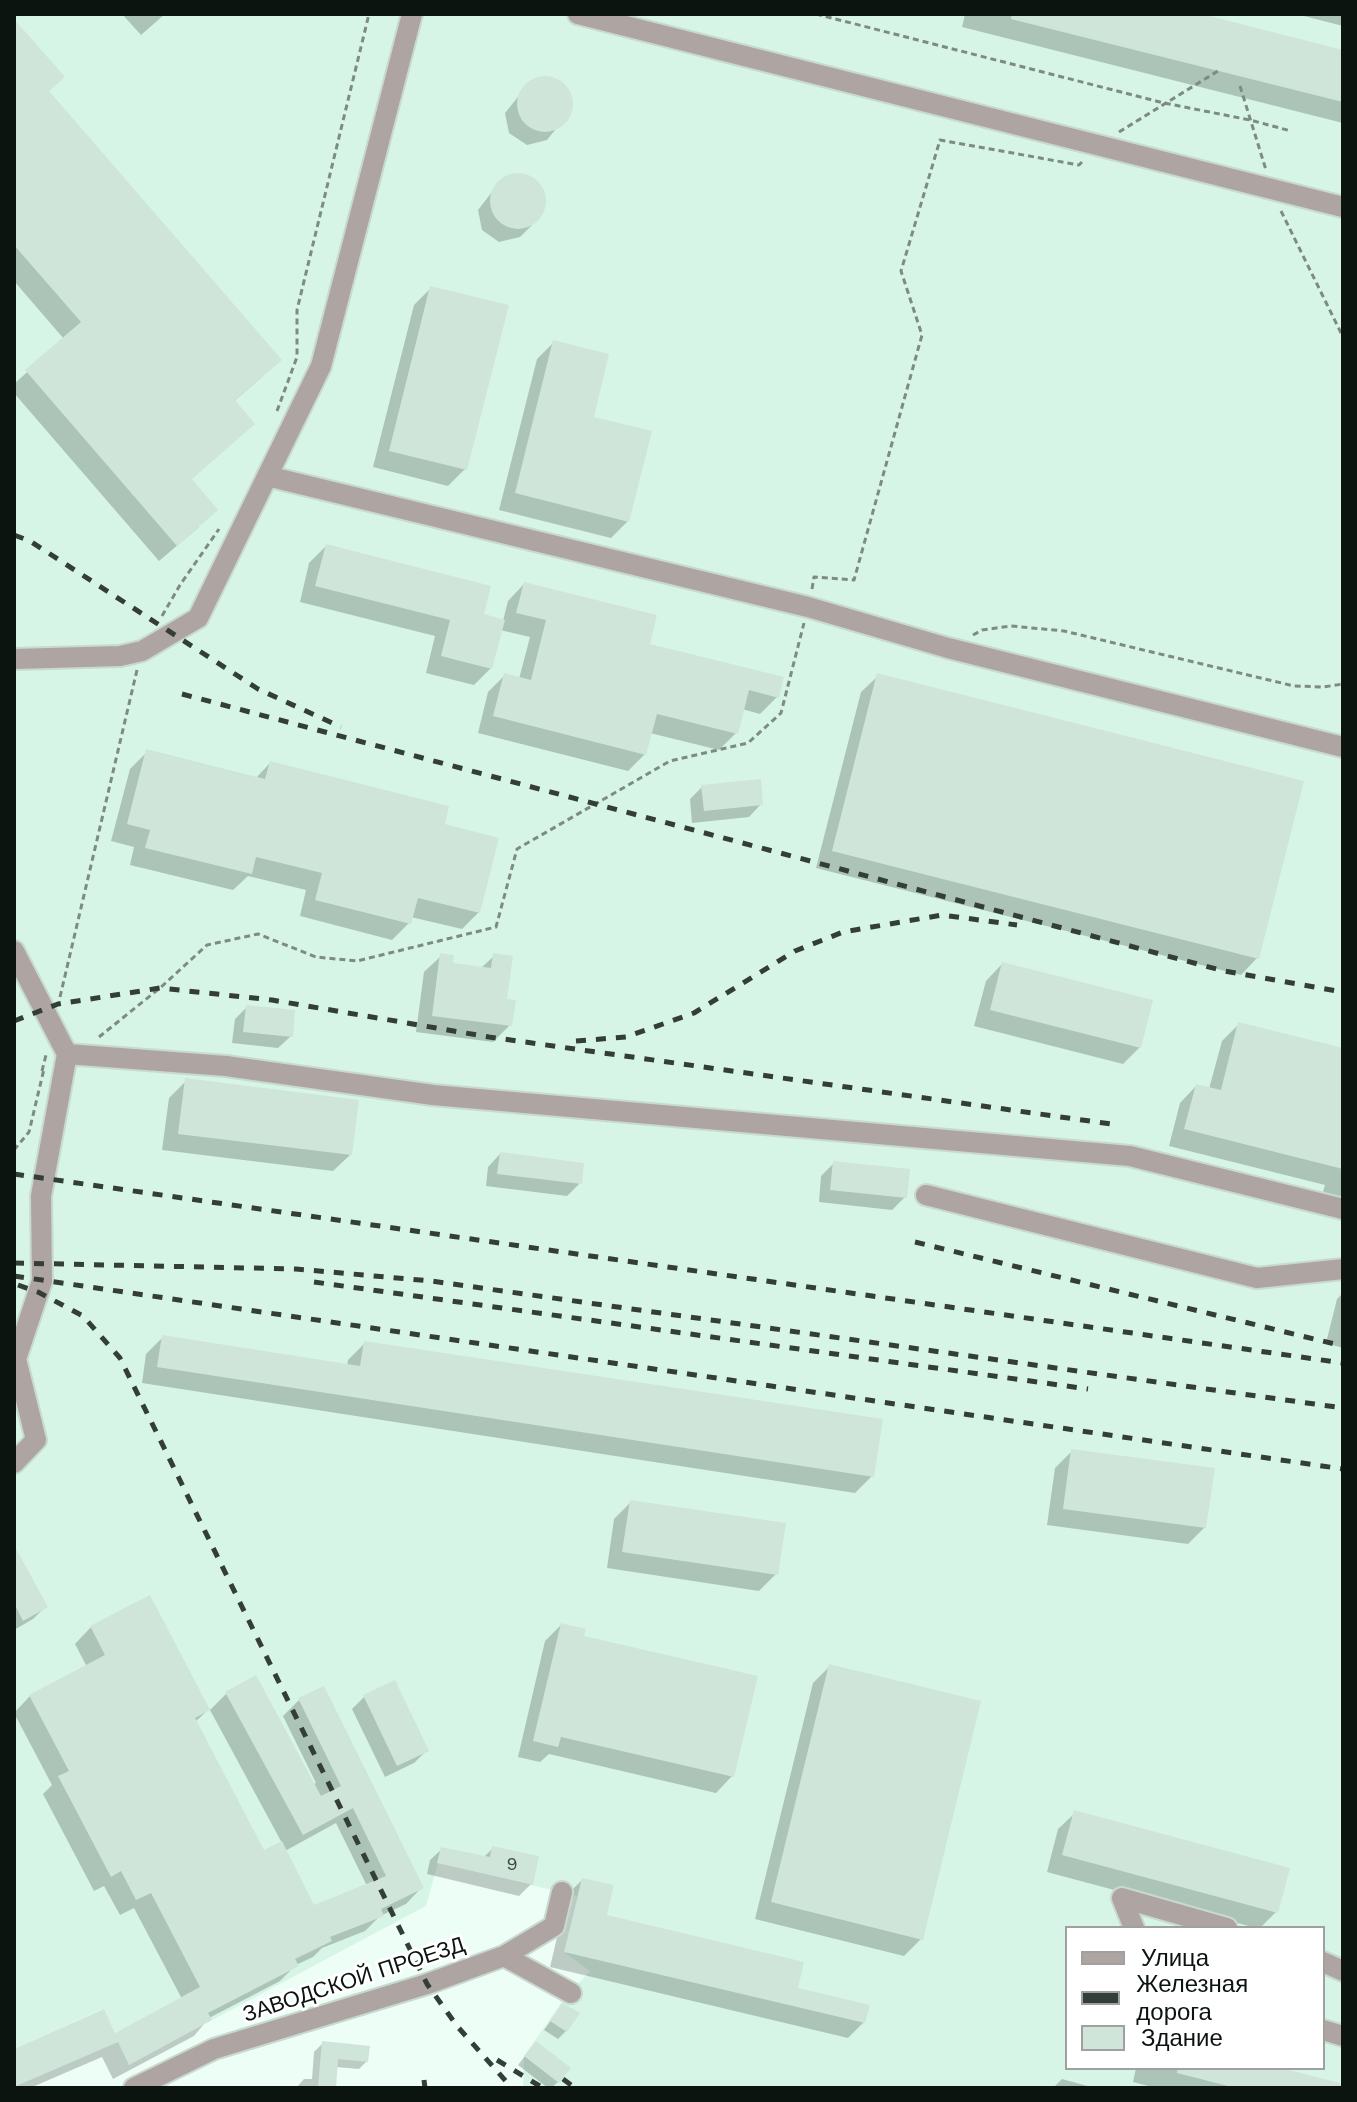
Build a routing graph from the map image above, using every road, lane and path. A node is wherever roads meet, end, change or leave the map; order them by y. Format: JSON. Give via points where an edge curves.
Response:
{"nodes":[{"id":1,"x":369,"y":14,"type":"edge"},
{"id":2,"x":412,"y":14,"type":"edge"},
{"id":3,"x":578,"y":14,"type":"edge"},
{"id":4,"x":816,"y":14,"type":"edge"},
{"id":5,"x":1218,"y":71,"type":"dead end"},
{"id":6,"x":1164,"y":103,"type":"junction"},
{"id":7,"x":1291,"y":131,"type":"dead end"},
{"id":8,"x":1097,"y":145,"type":"junction"},
{"id":9,"x":1343,"y":207,"type":"edge"},
{"id":10,"x":275,"y":414,"type":"dead end"},
{"id":11,"x":267,"y":476,"type":"junction"},
{"id":12,"x":221,"y":527,"type":"dead end"},
{"id":13,"x":808,"y":607,"type":"junction"},
{"id":14,"x":157,"y":624,"type":"dead end"},
{"id":15,"x":948,"y":648,"type":"junction"},
{"id":16,"x":142,"y":651,"type":"junction"},
{"id":17,"x":14,"y":659,"type":"edge"},
{"id":18,"x":1343,"y":684,"type":"edge"},
{"id":19,"x":1343,"y":747,"type":"edge"},
{"id":20,"x":14,"y":951,"type":"edge"},
{"id":21,"x":53,"y":1025,"type":"junction"},
{"id":22,"x":67,"y":1054,"type":"junction"},
{"id":23,"x":45,"y":1056,"type":"dead end"},
{"id":24,"x":42,"y":1071,"type":"junction"},
{"id":25,"x":14,"y":1150,"type":"edge"},
{"id":26,"x":926,"y":1195,"type":"dead end"},
{"id":27,"x":1343,"y":1209,"type":"edge"},
{"id":28,"x":1343,"y":1269,"type":"edge"},
{"id":29,"x":15,"y":1359,"type":"edge"},
{"id":30,"x":14,"y":1463,"type":"edge"},
{"id":31,"x":562,"y":1892,"type":"dead end"},
{"id":32,"x":1133,"y":1926,"type":"edge"},
{"id":33,"x":1220,"y":1926,"type":"edge"},
{"id":34,"x":504,"y":1956,"type":"junction"},
{"id":35,"x":571,"y":1993,"type":"dead end"},
{"id":36,"x":134,"y":2088,"type":"edge"}],
"edges":[{"from":1,"to":10,"type":"path","via":[[297,310],[297,357]]},
{"from":2,"to":11,"type":"street","via":[[321,366]]},
{"from":3,"to":8,"type":"street"},
{"from":4,"to":6,"type":"path"},
{"from":5,"to":6,"type":"path"},
{"from":6,"to":7,"type":"path"},
{"from":6,"to":8,"type":"path"},
{"from":8,"to":9,"type":"street"},
{"from":8,"to":13,"type":"path","via":[[1079,165],[940,140],[901,271],[922,335],[854,580],[814,577]]},
{"from":11,"to":13,"type":"street"},
{"from":11,"to":16,"type":"street","via":[[198,618]]},
{"from":12,"to":14,"type":"path"},
{"from":13,"to":15,"type":"street"},
{"from":13,"to":22,"type":"path","via":[[781,713],[748,743],[670,761],[517,849],[496,927],[357,961],[316,957],[258,934],[207,945],[104,1034]]},
{"from":15,"to":18,"type":"path","via":[[982,630],[1011,626],[1064,631],[1294,686]]},
{"from":15,"to":19,"type":"street"},
{"from":16,"to":17,"type":"street"},
{"from":16,"to":21,"type":"path"},
{"from":20,"to":21,"type":"street"},
{"from":21,"to":22,"type":"street"},
{"from":22,"to":24,"type":"path"},
{"from":22,"to":27,"type":"street","via":[[226,1066],[433,1095],[1130,1156]]},
{"from":22,"to":29,"type":"street","via":[[41,1196],[42,1281]]},
{"from":23,"to":24,"type":"path"},
{"from":24,"to":25,"type":"path","via":[[29,1132]]},
{"from":26,"to":28,"type":"street","via":[[1257,1278]]},
{"from":29,"to":30,"type":"street","via":[[36,1440]]},
{"from":31,"to":34,"type":"street","name":"ЗАВОДСКОЙ ПРОЕЗД","via":[[554,1926]]},
{"from":32,"to":33,"type":"street","via":[[1122,1898]]},
{"from":34,"to":35,"type":"street"},
{"from":34,"to":36,"type":"street","name":"ЗАВОДСКОЙ ПРОЕЗД","via":[[214,2049]]}]}
